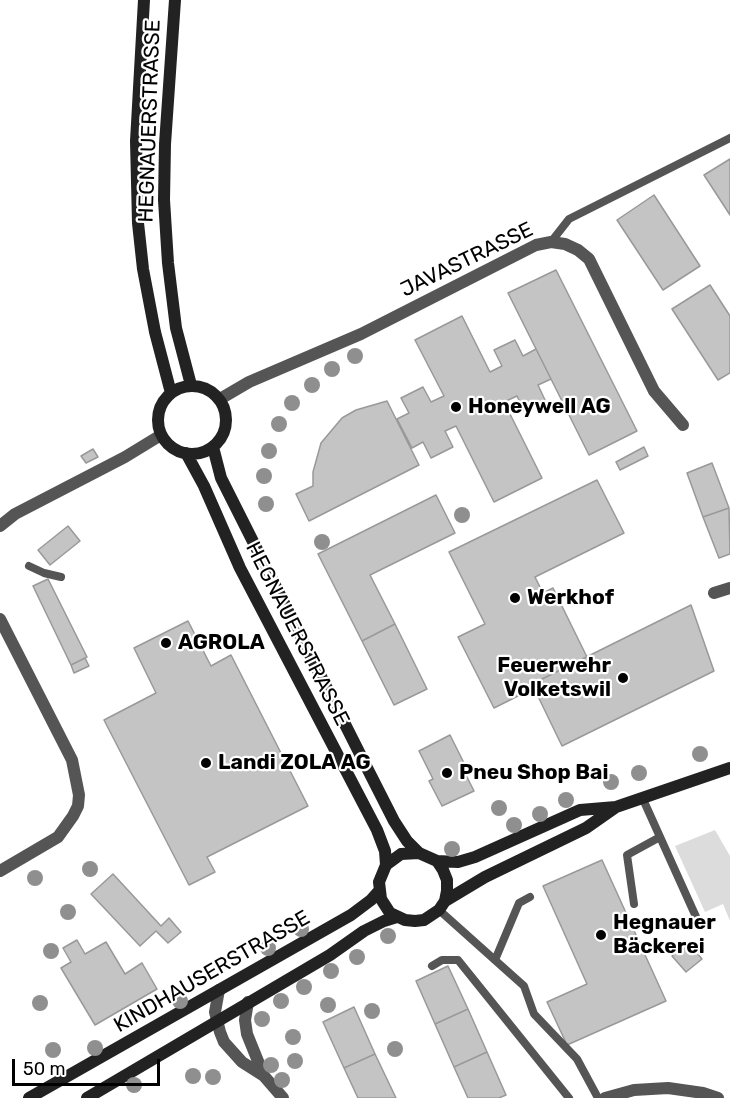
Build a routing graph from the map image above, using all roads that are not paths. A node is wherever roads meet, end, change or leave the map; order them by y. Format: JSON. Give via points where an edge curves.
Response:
{"nodes":[{"id":1,"x":144,"y":0,"type":"edge"},
{"id":2,"x":174,"y":0,"type":"edge"},
{"id":3,"x":730,"y":138,"type":"edge"},
{"id":4,"x":551,"y":242,"type":"junction"},
{"id":5,"x":191,"y":385,"type":"junction"},
{"id":6,"x":171,"y":393,"type":"junction"},
{"id":7,"x":220,"y":399,"type":"junction"},
{"id":8,"x":683,"y":425,"type":"dead end"},
{"id":9,"x":161,"y":435,"type":"junction"},
{"id":10,"x":213,"y":447,"type":"junction"},
{"id":11,"x":186,"y":453,"type":"junction"},
{"id":12,"x":0,"y":526,"type":"edge"},
{"id":13,"x":29,"y":566,"type":"dead end"},
{"id":14,"x":61,"y":577,"type":"dead end"},
{"id":15,"x":730,"y":588,"type":"edge"},
{"id":16,"x":714,"y":594,"type":"dead end"},
{"id":17,"x":0,"y":619,"type":"edge"},
{"id":18,"x":730,"y":768,"type":"edge"},
{"id":19,"x":642,"y":797,"type":"junction"},
{"id":20,"x":616,"y":807,"type":"junction"},
{"id":21,"x":660,"y":837,"type":"junction"},
{"id":22,"x":419,"y":853,"type":"junction"},
{"id":23,"x":437,"y":861,"type":"junction"},
{"id":24,"x":386,"y":865,"type":"junction"},
{"id":25,"x":0,"y":871,"type":"edge"},
{"id":26,"x":379,"y":891,"type":"junction"},
{"id":27,"x":530,"y":897,"type":"dead end"},
{"id":28,"x":634,"y":904,"type":"dead end"},
{"id":29,"x":442,"y":906,"type":"junction"},
{"id":30,"x":397,"y":917,"type":"junction"},
{"id":31,"x":697,"y":919,"type":"dead end"},
{"id":32,"x":495,"y":960,"type":"junction"},
{"id":33,"x":432,"y":966,"type":"dead end"},
{"id":34,"x":219,"y":990,"type":"junction"},
{"id":35,"x":248,"y":1002,"type":"junction"},
{"id":36,"x":216,"y":1021,"type":"junction"},
{"id":37,"x":264,"y":1076,"type":"junction"},
{"id":38,"x":29,"y":1098,"type":"edge"},
{"id":39,"x":87,"y":1098,"type":"edge"},
{"id":40,"x":283,"y":1098,"type":"edge"},
{"id":41,"x":569,"y":1098,"type":"edge"},
{"id":42,"x":598,"y":1098,"type":"edge"},
{"id":43,"x":605,"y":1098,"type":"edge"},
{"id":44,"x":718,"y":1098,"type":"edge"}],
"edges":[{"from":1,"to":6,"type":"main road","name":"HEGNAUERSTRASSE","via":[[135,141],[137,212],[145,279]]},
{"from":2,"to":5,"type":"main road","name":"HEGNAUERSTRASSE","via":[[164,200],[176,328]]},
{"from":3,"to":4,"type":"lane","via":[[569,219]]},
{"from":4,"to":7,"type":"street","name":"JAVASTRASSE","via":[[536,245],[361,334],[249,382]]},
{"from":4,"to":8,"type":"street","name":"JAVASTRASSE","via":[[565,244],[589,259],[654,391]]},
{"from":5,"to":6,"type":"main road"},
{"from":5,"to":7,"type":"main road"},
{"from":6,"to":9,"type":"main road","via":[[158,417]]},
{"from":7,"to":10,"type":"main road","via":[[225,409],[225,429]]},
{"from":9,"to":11,"type":"main road","name":"HEGNAUERSTRASSE","via":[[176,450]]},
{"from":9,"to":12,"type":"street","via":[[15,514]]},
{"from":10,"to":11,"type":"main road"},
{"from":10,"to":22,"type":"main road","name":"HEGNAUERSTRASSE","via":[[220,478],[336,708],[394,821]]},
{"from":11,"to":24,"type":"main road","name":"HEGNAUERSTRASSE","via":[[240,568],[377,830]]},
{"from":13,"to":14,"type":"lane"},
{"from":15,"to":16,"type":"street"},
{"from":17,"to":25,"type":"street","via":[[72,760],[79,795],[78,806],[58,837]]},
{"from":18,"to":19,"type":"main road"},
{"from":19,"to":20,"type":"main road"},
{"from":19,"to":21,"type":"lane"},
{"from":20,"to":23,"type":"main road","via":[[580,810],[475,857],[458,862]]},
{"from":20,"to":29,"type":"main road","via":[[586,828],[485,877]]},
{"from":21,"to":28,"type":"lane","via":[[627,855]]},
{"from":21,"to":31,"type":"lane"},
{"from":22,"to":23,"type":"main road"},
{"from":22,"to":24,"type":"main road","via":[[401,854]]},
{"from":23,"to":29,"type":"main road","via":[[447,880]]},
{"from":24,"to":26,"type":"main road"},
{"from":26,"to":30,"type":"main road","via":[[385,907]]},
{"from":26,"to":34,"type":"main road","name":"KINDHAUSERSTRASSE","via":[[351,915]]},
{"from":27,"to":32,"type":"lane","via":[[519,903]]},
{"from":29,"to":30,"type":"main road","via":[[424,920]]},
{"from":29,"to":32,"type":"lane"},
{"from":30,"to":35,"type":"main road","via":[[364,931]]},
{"from":32,"to":42,"type":"lane","via":[[524,986],[534,1014],[577,1059]]},
{"from":33,"to":41,"type":"lane","via":[[442,960],[458,960]]},
{"from":34,"to":36,"type":"street"},
{"from":34,"to":38,"type":"main road","name":"KINDHAUSERSTRASSE"},
{"from":35,"to":36,"type":"main road"},
{"from":35,"to":37,"type":"street","via":[[245,1027]]},
{"from":36,"to":37,"type":"street","via":[[234,1055]]},
{"from":36,"to":39,"type":"main road"},
{"from":37,"to":40,"type":"street"},
{"from":43,"to":44,"type":"street","via":[[634,1090],[669,1088]]}]}
